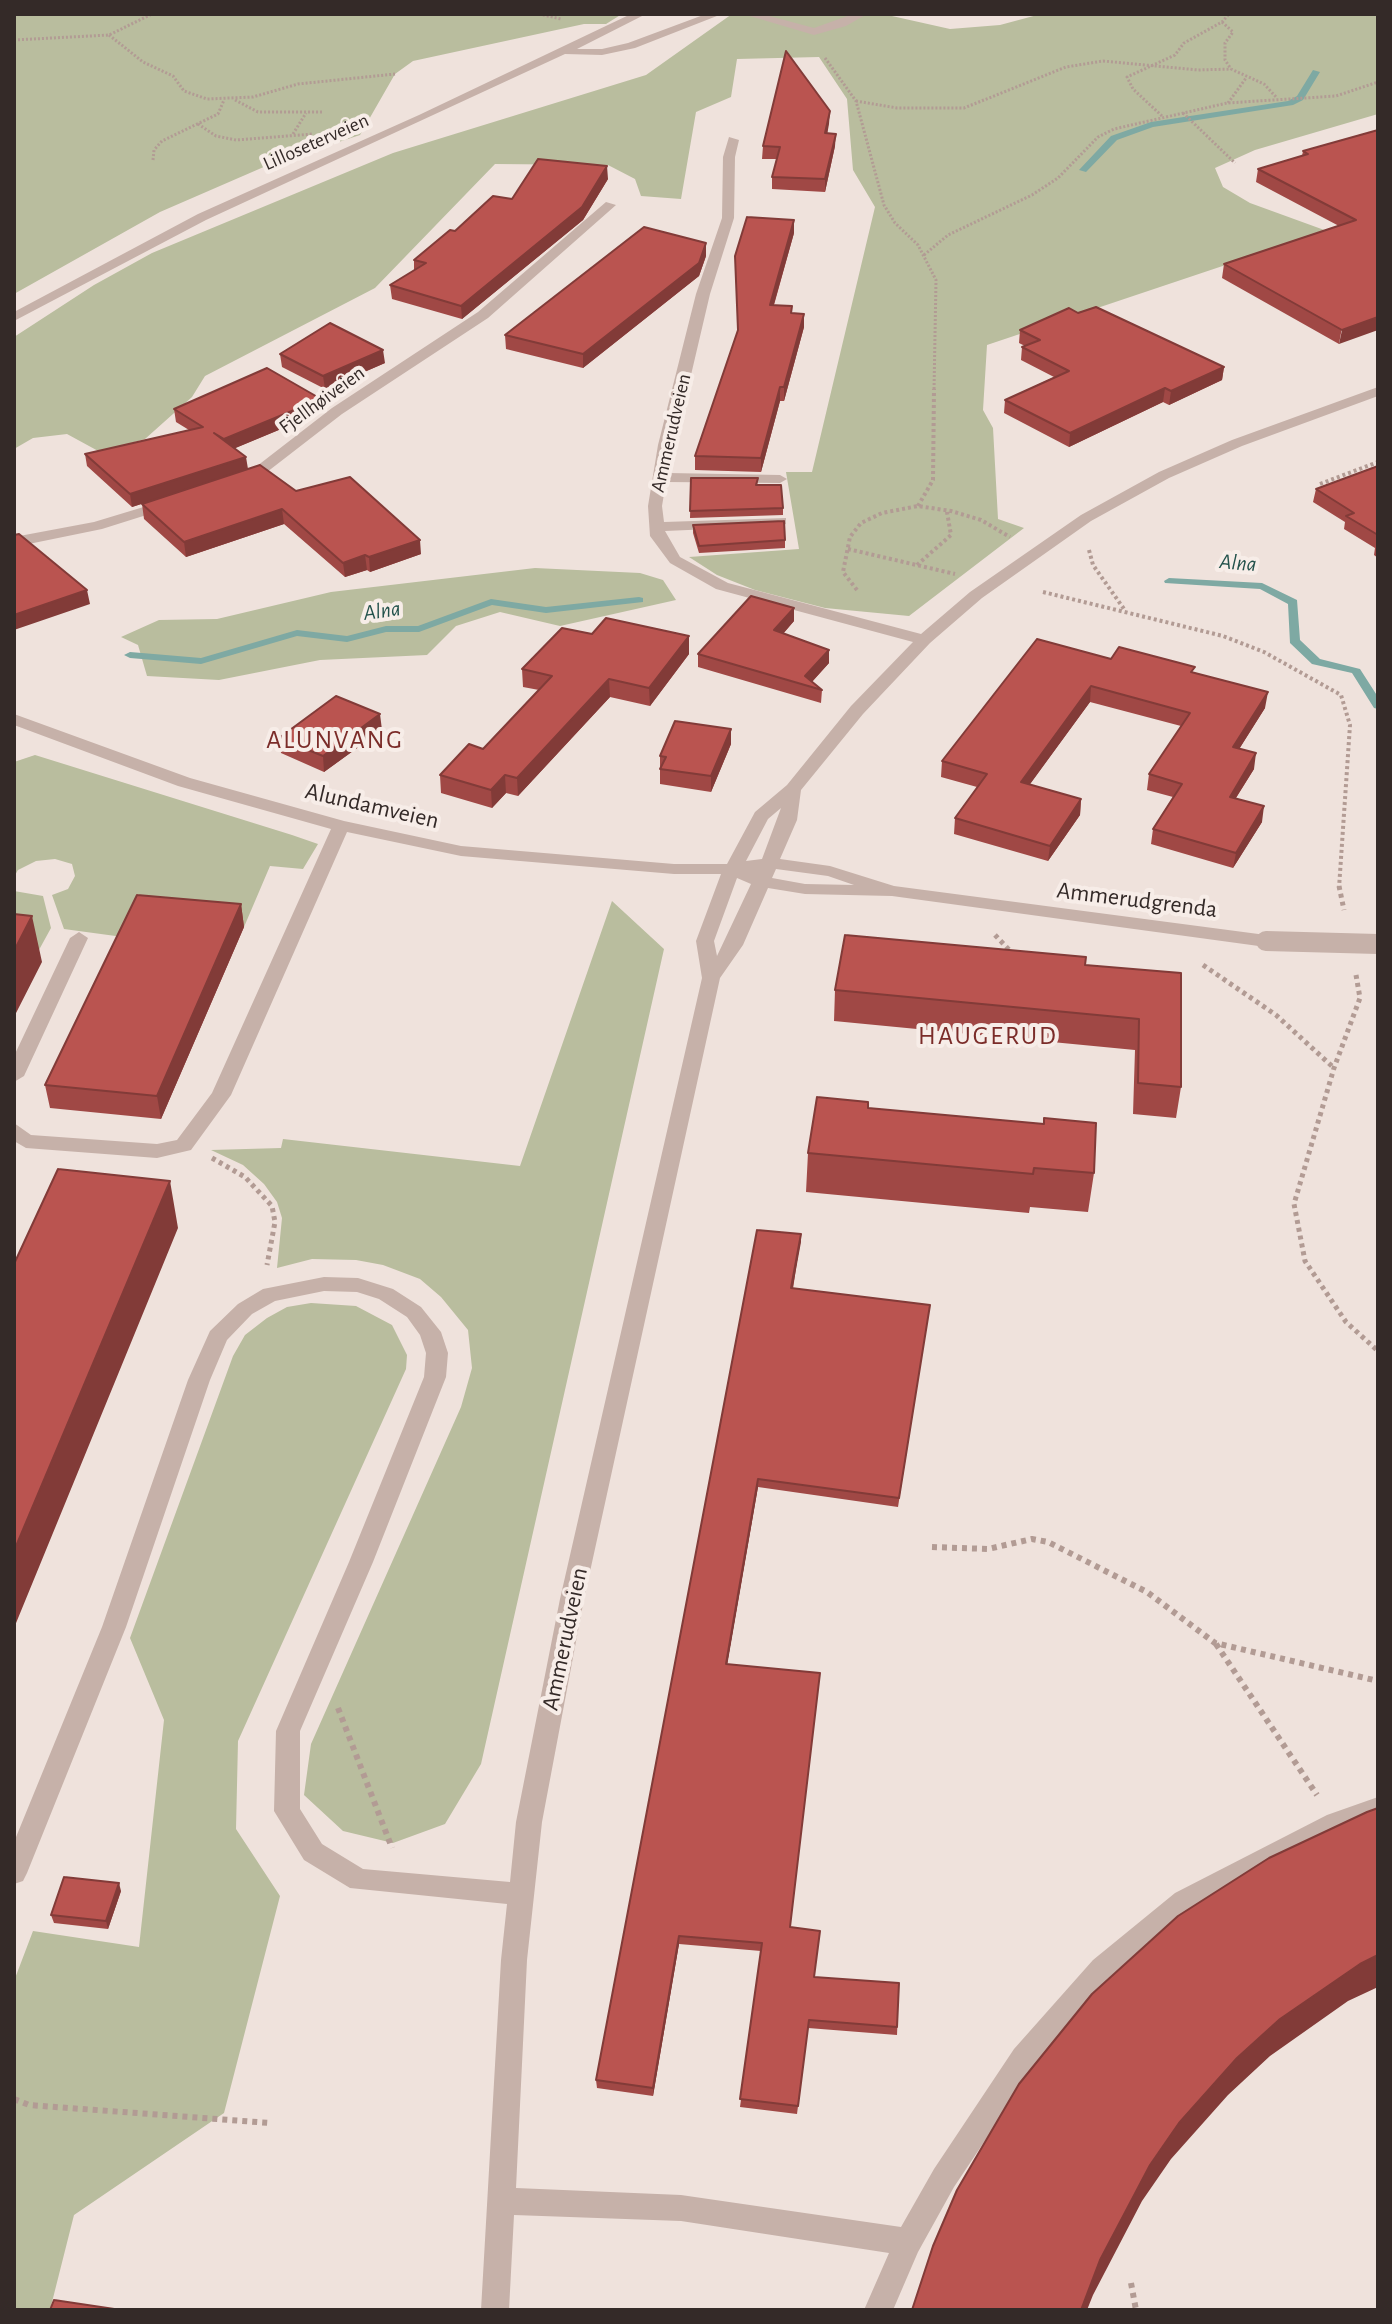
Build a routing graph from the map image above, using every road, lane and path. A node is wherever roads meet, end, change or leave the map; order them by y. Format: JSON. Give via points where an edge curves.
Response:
{"nodes":[{"id":1,"x":140,"y":14,"type":"edge"},
{"id":2,"x":152,"y":14,"type":"edge"},
{"id":3,"x":640,"y":14,"type":"edge"},
{"id":4,"x":716,"y":14,"type":"edge"},
{"id":5,"x":749,"y":14,"type":"edge"},
{"id":6,"x":861,"y":14,"type":"edge"},
{"id":7,"x":1229,"y":14,"type":"edge"},
{"id":8,"x":143,"y":19,"type":"junction"},
{"id":9,"x":1222,"y":22,"type":"junction"},
{"id":10,"x":806,"y":31,"type":"junction"},
{"id":11,"x":109,"y":35,"type":"junction"},
{"id":12,"x":14,"y":40,"type":"edge"},
{"id":13,"x":561,"y":52,"type":"junction"},
{"id":14,"x":1155,"y":65,"type":"junction"},
{"id":15,"x":1231,"y":69,"type":"junction"},
{"id":16,"x":395,"y":74,"type":"dead end"},
{"id":17,"x":1246,"y":78,"type":"junction"},
{"id":18,"x":1377,"y":83,"type":"edge"},
{"id":19,"x":234,"y":99,"type":"junction"},
{"id":20,"x":1278,"y":99,"type":"junction"},
{"id":21,"x":224,"y":100,"type":"junction"},
{"id":22,"x":856,"y":101,"type":"junction"},
{"id":23,"x":1227,"y":103,"type":"junction"},
{"id":24,"x":322,"y":112,"type":"dead end"},
{"id":25,"x":1183,"y":112,"type":"junction"},
{"id":26,"x":306,"y":113,"type":"junction"},
{"id":27,"x":1163,"y":117,"type":"junction"},
{"id":28,"x":198,"y":124,"type":"junction"},
{"id":29,"x":733,"y":140,"type":"dead end"},
{"id":30,"x":153,"y":160,"type":"dead end"},
{"id":31,"x":1235,"y":163,"type":"dead end"},
{"id":32,"x":610,"y":205,"type":"dead end"},
{"id":33,"x":924,"y":255,"type":"junction"},
{"id":34,"x":14,"y":317,"type":"edge"},
{"id":35,"x":1378,"y":391,"type":"edge"},
{"id":36,"x":1378,"y":462,"type":"edge"},
{"id":37,"x":1367,"y":466,"type":"junction"},
{"id":38,"x":1378,"y":474,"type":"edge"},
{"id":39,"x":659,"y":477,"type":"junction"},
{"id":40,"x":780,"y":479,"type":"dead end"},
{"id":41,"x":229,"y":484,"type":"edge"},
{"id":42,"x":1320,"y":484,"type":"edge"},
{"id":43,"x":182,"y":499,"type":"edge"},
{"id":44,"x":918,"y":506,"type":"junction"},
{"id":45,"x":781,"y":521,"type":"edge"},
{"id":46,"x":656,"y":527,"type":"junction"},
{"id":47,"x":1016,"y":541,"type":"dead end"},
{"id":48,"x":14,"y":542,"type":"edge"},
{"id":49,"x":1084,"y":542,"type":"dead end"},
{"id":50,"x":916,"y":565,"type":"junction"},
{"id":51,"x":956,"y":575,"type":"dead end"},
{"id":52,"x":1124,"y":610,"type":"dead end"},
{"id":53,"x":924,"y":640,"type":"junction"},
{"id":54,"x":14,"y":719,"type":"edge"},
{"id":55,"x":793,"y":789,"type":"junction"},
{"id":56,"x":341,"y":826,"type":"junction"},
{"id":57,"x":768,"y":863,"type":"junction"},
{"id":58,"x":733,"y":869,"type":"junction"},
{"id":59,"x":760,"y":881,"type":"junction"},
{"id":60,"x":892,"y":891,"type":"junction"},
{"id":61,"x":1005,"y":929,"type":"dead end"},
{"id":62,"x":79,"y":938,"type":"dead end"},
{"id":63,"x":1378,"y":944,"type":"edge"},
{"id":64,"x":1016,"y":956,"type":"edge"},
{"id":65,"x":1201,"y":964,"type":"dead end"},
{"id":66,"x":711,"y":978,"type":"junction"},
{"id":67,"x":1334,"y":1068,"type":"dead end"},
{"id":68,"x":14,"y":1076,"type":"edge"},
{"id":69,"x":14,"y":1130,"type":"edge"},
{"id":70,"x":184,"y":1145,"type":"junction"},
{"id":71,"x":270,"y":1294,"type":"junction"},
{"id":72,"x":932,"y":1547,"type":"dead end"},
{"id":73,"x":1215,"y":1643,"type":"junction"},
{"id":74,"x":312,"y":1677,"type":"junction"},
{"id":75,"x":1378,"y":1681,"type":"edge"},
{"id":76,"x":1378,"y":1808,"type":"edge"},
{"id":77,"x":1336,"y":1823,"type":"junction"},
{"id":78,"x":394,"y":1854,"type":"dead end"},
{"id":79,"x":14,"y":1873,"type":"edge"},
{"id":80,"x":521,"y":1894,"type":"junction"},
{"id":81,"x":14,"y":2099,"type":"edge"},
{"id":82,"x":270,"y":2123,"type":"dead end"},
{"id":83,"x":501,"y":2201,"type":"junction"},
{"id":84,"x":908,"y":2242,"type":"junction"},
{"id":85,"x":1131,"y":2283,"type":"dead end"},
{"id":86,"x":495,"y":2310,"type":"edge"},
{"id":87,"x":878,"y":2310,"type":"edge"},
{"id":88,"x":1136,"y":2310,"type":"edge"}],
"edges":[{"from":1,"to":8,"type":"path"},
{"from":2,"to":8,"type":"path"},
{"from":3,"to":13,"type":"street","name":"Lilloseterveien"},
{"from":4,"to":13,"type":"street","via":[[631,46]]},
{"from":5,"to":10,"type":"street"},
{"from":6,"to":10,"type":"street","via":[[822,31]]},
{"from":7,"to":9,"type":"path"},
{"from":8,"to":11,"type":"path"},
{"from":9,"to":14,"type":"path"},
{"from":9,"to":15,"type":"path","via":[[1233,32],[1225,43]]},
{"from":10,"to":22,"type":"path"},
{"from":11,"to":12,"type":"path"},
{"from":11,"to":21,"type":"path","via":[[143,62],[173,76],[184,91]]},
{"from":13,"to":34,"type":"street","name":"Lilloseterveien","via":[[202,217]]},
{"from":14,"to":15,"type":"path"},
{"from":14,"to":22,"type":"path","via":[[1103,61],[1066,67],[1004,89],[990,100],[954,109]]},
{"from":14,"to":27,"type":"path","via":[[1127,77]]},
{"from":15,"to":17,"type":"path"},
{"from":16,"to":19,"type":"path","via":[[298,84]]},
{"from":17,"to":20,"type":"path","via":[[1264,84]]},
{"from":17,"to":23,"type":"path"},
{"from":18,"to":20,"type":"path","via":[[1336,96]]},
{"from":19,"to":21,"type":"path"},
{"from":19,"to":26,"type":"path","via":[[258,112]]},
{"from":20,"to":23,"type":"path"},
{"from":21,"to":28,"type":"path","via":[[218,114]]},
{"from":22,"to":33,"type":"path","via":[[884,205]]},
{"from":23,"to":25,"type":"path"},
{"from":24,"to":26,"type":"path"},
{"from":25,"to":27,"type":"path"},
{"from":25,"to":31,"type":"path"},
{"from":26,"to":28,"type":"path","via":[[292,135],[257,140],[216,136]]},
{"from":27,"to":33,"type":"path","via":[[1098,137],[1058,178],[948,235]]},
{"from":28,"to":30,"type":"path","via":[[162,141]]},
{"from":29,"to":39,"type":"street","name":"Ammerudveien","via":[[728,218],[703,294]]},
{"from":32,"to":41,"type":"street","name":"Fjellhøiveien","via":[[483,315],[337,411],[253,476]]},
{"from":33,"to":44,"type":"path","via":[[936,280],[933,480]]},
{"from":35,"to":53,"type":"street","name":"Ammerudveien","via":[[1237,443],[1122,496],[1006,572]]},
{"from":36,"to":37,"type":"path"},
{"from":37,"to":38,"type":"path"},
{"from":37,"to":42,"type":"path"},
{"from":39,"to":40,"type":"street"},
{"from":39,"to":46,"type":"street","name":"Ammerudveien"},
{"from":43,"to":48,"type":"street","via":[[97,526]]},
{"from":44,"to":47,"type":"path","via":[[971,516]]},
{"from":44,"to":50,"type":"path","via":[[950,513],[951,535]]},
{"from":44,"to":50,"type":"path","via":[[861,523],[848,549]]},
{"from":45,"to":46,"type":"street"},
{"from":46,"to":53,"type":"street","name":"Ammerudveien","via":[[675,560],[722,586]]},
{"from":49,"to":52,"type":"path"},
{"from":50,"to":51,"type":"path"},
{"from":53,"to":55,"type":"street","name":"Ammerudveien","via":[[857,710]]},
{"from":54,"to":56,"type":"street","name":"Alundamveien","via":[[184,782]]},
{"from":55,"to":57,"type":"street","name":"Ammerudveien","via":[[788,820]]},
{"from":55,"to":58,"type":"street","name":"Ammerudveien","via":[[761,816]]},
{"from":56,"to":58,"type":"street","name":"Alundamveien","via":[[461,851]]},
{"from":56,"to":70,"type":"street","via":[[221,1095]]},
{"from":57,"to":58,"type":"street","name":"Alundamveien"},
{"from":57,"to":59,"type":"street","name":"Ammerudveien"},
{"from":57,"to":60,"type":"street","name":"Alundamveien","via":[[830,871]]},
{"from":58,"to":59,"type":"street","name":"Alundamveien"},
{"from":58,"to":66,"type":"street","name":"Ammerudveien","via":[[705,941]]},
{"from":59,"to":60,"type":"street","name":"Alundamveien","via":[[825,891]]},
{"from":59,"to":66,"type":"street","name":"Ammerudveien","via":[[734,945]]},
{"from":60,"to":63,"type":"street","name":"Ammerudgrenda","bridge":true,"via":[[1266,941]]},
{"from":61,"to":64,"type":"path","via":[[994,936]]},
{"from":62,"to":68,"type":"street"},
{"from":65,"to":67,"type":"path","via":[[1276,1015]]},
{"from":66,"to":80,"type":"street","name":"Ammerudveien","via":[[566,1628],[529,1822]]},
{"from":69,"to":70,"type":"street","via":[[26,1141],[106,1149],[157,1151]]},
{"from":70,"to":71,"type":"path","via":[[245,1177],[272,1206],[275,1222],[266,1271]]},
{"from":71,"to":74,"type":"street","via":[[324,1284],[358,1285],[386,1294],[414,1312],[430,1332],[437,1353],[435,1377]]},
{"from":71,"to":79,"type":"street","via":[[245,1309],[218,1336],[114,1627]]},
{"from":72,"to":73,"type":"path","via":[[988,1549],[1032,1539],[1048,1542],[1147,1592]]},
{"from":73,"to":75,"type":"path"},
{"from":73,"to":77,"type":"path"},
{"from":74,"to":78,"type":"path","via":[[338,1707]]},
{"from":74,"to":80,"type":"street","via":[[288,1731],[287,1811],[313,1852],[359,1880]]},
{"from":76,"to":77,"type":"street"},
{"from":77,"to":84,"type":"street","via":[[1184,1901],[1102,1968],[1024,2058]]},
{"from":80,"to":83,"type":"street","name":"Ammerudveien"},
{"from":81,"to":82,"type":"path","via":[[29,2105]]},
{"from":83,"to":84,"type":"street","via":[[681,2208]]},
{"from":83,"to":86,"type":"street","name":"Ammerudveien"},
{"from":84,"to":87,"type":"street"},
{"from":85,"to":88,"type":"path"}]}
